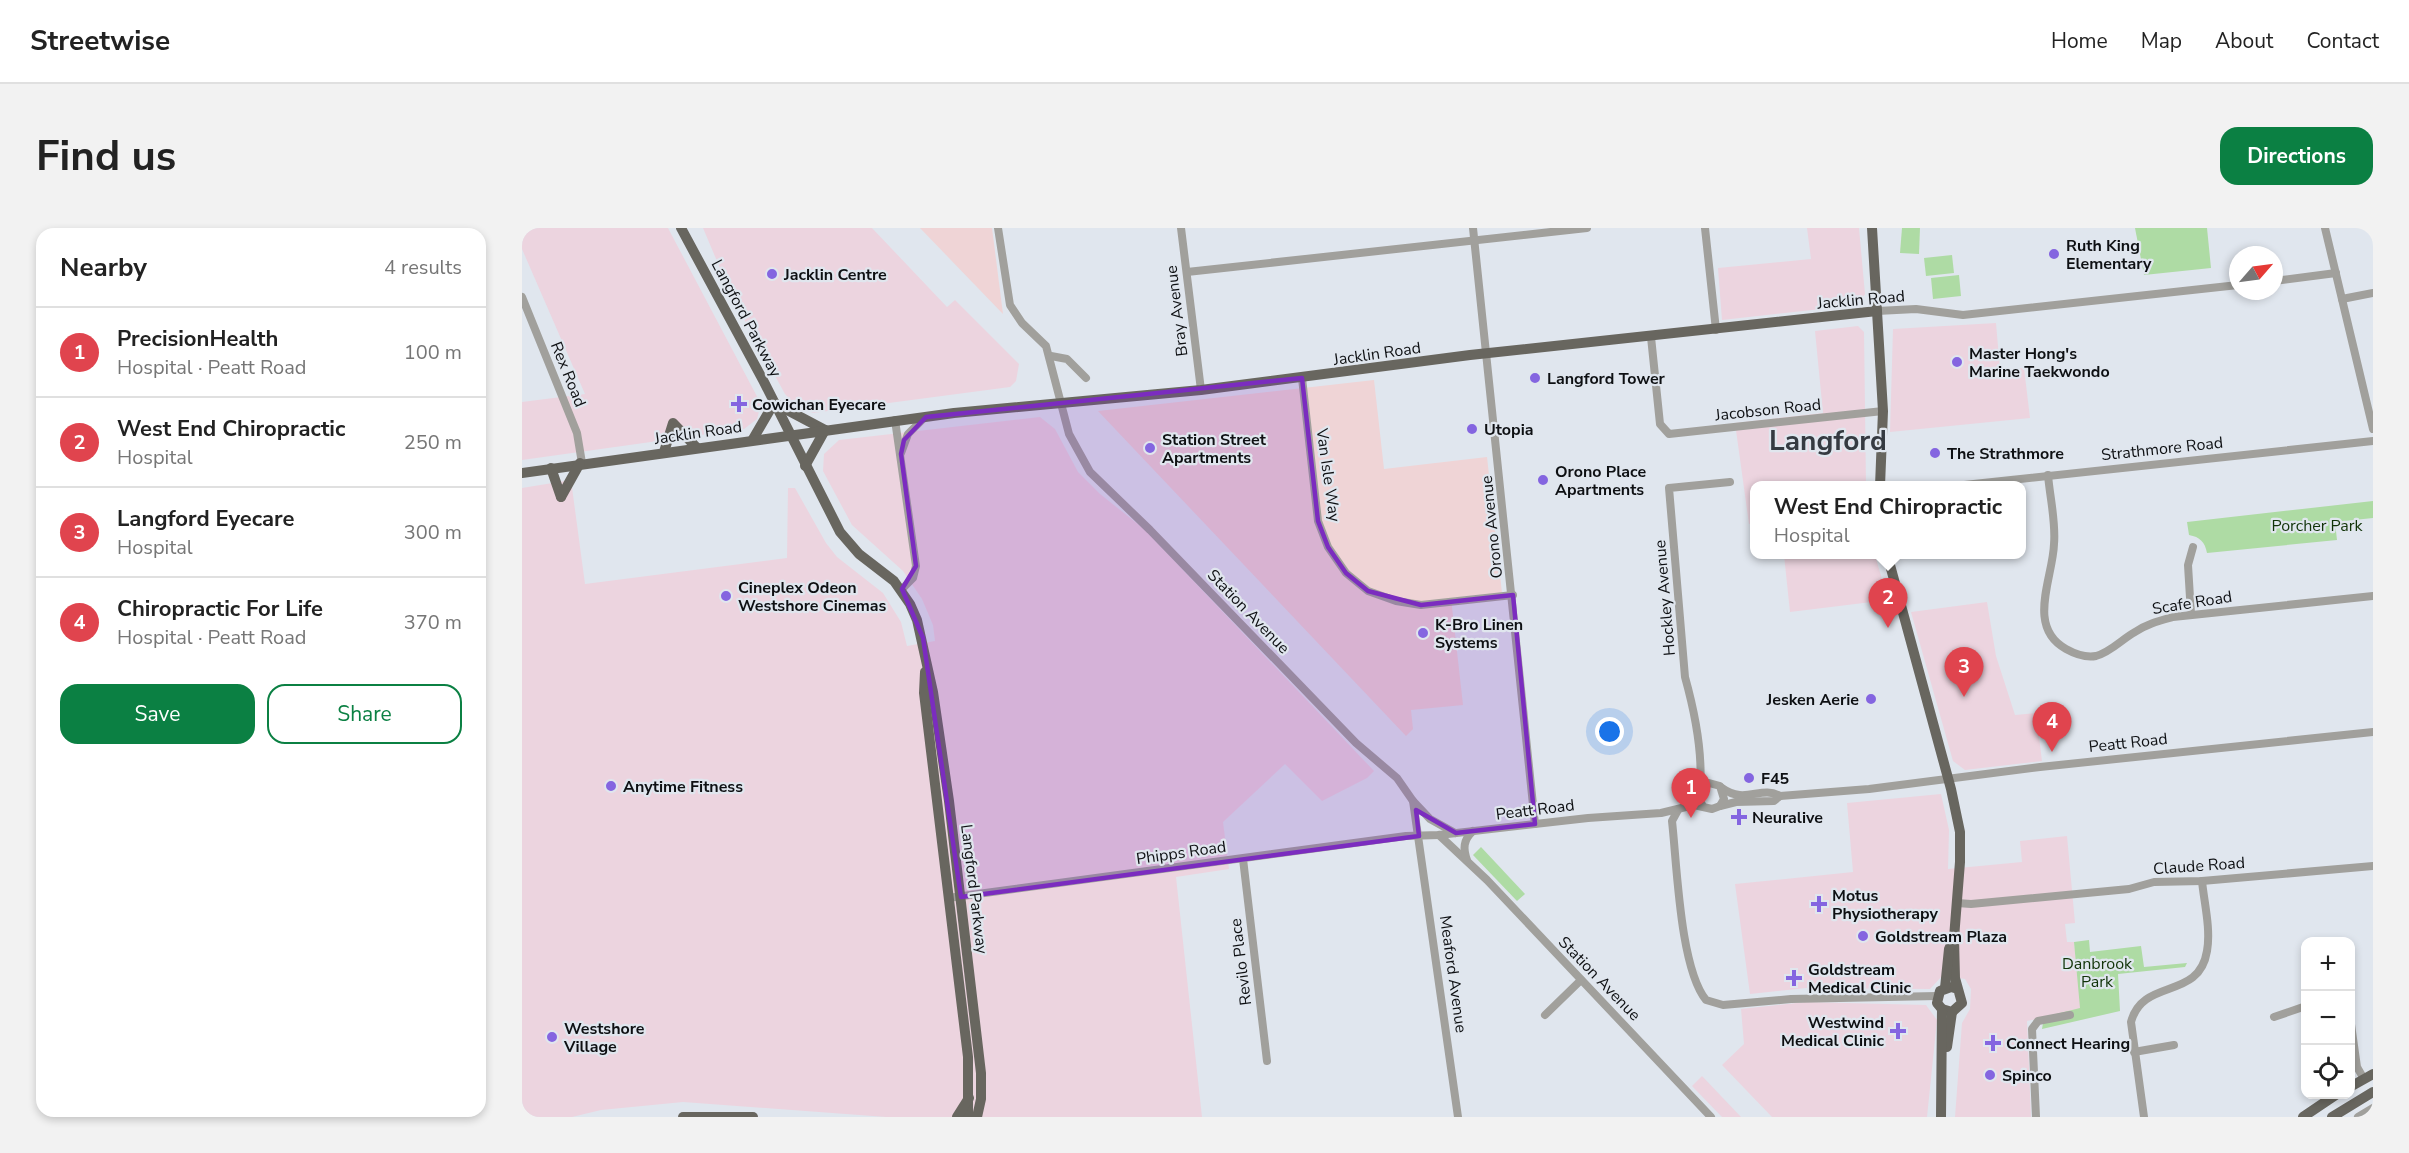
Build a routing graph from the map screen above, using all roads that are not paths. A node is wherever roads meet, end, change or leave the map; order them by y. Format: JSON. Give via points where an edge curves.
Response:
{"nodes":[{"id":1,"x":681,"y":228,"type":"edge"},
{"id":2,"x":998,"y":228,"type":"edge"},
{"id":3,"x":1181,"y":228,"type":"edge"},
{"id":4,"x":1473,"y":228,"type":"edge"},
{"id":5,"x":1587,"y":228,"type":"edge"},
{"id":6,"x":1705,"y":228,"type":"edge"},
{"id":7,"x":1872,"y":228,"type":"edge"},
{"id":8,"x":2325,"y":228,"type":"edge"},
{"id":9,"x":1474,"y":239,"type":"junction"},
{"id":10,"x":1187,"y":272,"type":"junction"},
{"id":11,"x":2336,"y":273,"type":"junction"},
{"id":12,"x":2283,"y":280,"type":"edge"},
{"id":13,"x":2229,"y":286,"type":"edge"},
{"id":14,"x":2373,"y":293,"type":"edge"},
{"id":15,"x":522,"y":297,"type":"edge"},
{"id":16,"x":2342,"y":299,"type":"junction"},
{"id":17,"x":1877,"y":311,"type":"junction"},
{"id":18,"x":1716,"y":330,"type":"junction"},
{"id":19,"x":1651,"y":337,"type":"junction"},
{"id":20,"x":1486,"y":354,"type":"junction"},
{"id":21,"x":1051,"y":356,"type":"junction"},
{"id":22,"x":1086,"y":378,"type":"dead end"},
{"id":23,"x":1302,"y":378,"type":"junction"},
{"id":24,"x":1201,"y":390,"type":"junction"},
{"id":25,"x":1062,"y":402,"type":"junction"},
{"id":26,"x":774,"y":403,"type":"junction"},
{"id":27,"x":1883,"y":411,"type":"junction"},
{"id":28,"x":926,"y":417,"type":"junction"},
{"id":29,"x":895,"y":420,"type":"junction"},
{"id":30,"x":2373,"y":425,"type":"edge"},
{"id":31,"x":825,"y":430,"type":"junction"},
{"id":32,"x":790,"y":435,"type":"junction"},
{"id":33,"x":753,"y":439,"type":"junction"},
{"id":34,"x":2373,"y":441,"type":"edge"},
{"id":35,"x":697,"y":448,"type":"junction"},
{"id":36,"x":664,"y":452,"type":"junction"},
{"id":37,"x":901,"y":454,"type":"junction"},
{"id":38,"x":581,"y":463,"type":"junction"},
{"id":39,"x":805,"y":466,"type":"junction"},
{"id":40,"x":551,"y":468,"type":"junction"},
{"id":41,"x":522,"y":473,"type":"edge"},
{"id":42,"x":2048,"y":476,"type":"junction"},
{"id":43,"x":1880,"y":481,"type":"edge"},
{"id":44,"x":2002,"y":481,"type":"edge"},
{"id":45,"x":1730,"y":482,"type":"dead end"},
{"id":46,"x":2193,"y":547,"type":"dead end"},
{"id":47,"x":1888,"y":559,"type":"edge"},
{"id":48,"x":902,"y":589,"type":"junction"},
{"id":49,"x":1513,"y":595,"type":"junction"},
{"id":50,"x":2373,"y":596,"type":"edge"},
{"id":51,"x":2191,"y":614,"type":"junction"},
{"id":52,"x":926,"y":665,"type":"junction"},
{"id":53,"x":2373,"y":732,"type":"edge"},
{"id":54,"x":1702,"y":766,"type":"junction"},
{"id":55,"x":1948,"y":778,"type":"junction"},
{"id":56,"x":1719,"y":786,"type":"junction"},
{"id":57,"x":1699,"y":790,"type":"junction"},
{"id":58,"x":1780,"y":796,"type":"junction"},
{"id":59,"x":1413,"y":801,"type":"junction"},
{"id":60,"x":1703,"y":806,"type":"junction"},
{"id":61,"x":1719,"y":806,"type":"junction"},
{"id":62,"x":1678,"y":810,"type":"junction"},
{"id":63,"x":1659,"y":812,"type":"junction"},
{"id":64,"x":1672,"y":821,"type":"junction"},
{"id":65,"x":1535,"y":824,"type":"junction"},
{"id":66,"x":1473,"y":831,"type":"junction"},
{"id":67,"x":1456,"y":833,"type":"junction"},
{"id":68,"x":1439,"y":835,"type":"junction"},
{"id":69,"x":1419,"y":836,"type":"junction"},
{"id":70,"x":1243,"y":859,"type":"junction"},
{"id":71,"x":1467,"y":860,"type":"junction"},
{"id":72,"x":2373,"y":867,"type":"edge"},
{"id":73,"x":2202,"y":881,"type":"junction"},
{"id":74,"x":961,"y":897,"type":"junction"},
{"id":75,"x":948,"y":898,"type":"junction"},
{"id":76,"x":1957,"y":903,"type":"junction"},
{"id":77,"x":1954,"y":938,"type":"junction"},
{"id":78,"x":1581,"y":980,"type":"junction"},
{"id":79,"x":1958,"y":989,"type":"junction"},
{"id":80,"x":1943,"y":1002,"type":"junction"},
{"id":81,"x":2301,"y":1008,"type":"edge"},
{"id":82,"x":1545,"y":1015,"type":"dead end"},
{"id":83,"x":2070,"y":1016,"type":"dead end"},
{"id":84,"x":2274,"y":1017,"type":"dead end"},
{"id":85,"x":2174,"y":1045,"type":"dead end"},
{"id":86,"x":2354,"y":1045,"type":"edge"},
{"id":87,"x":2134,"y":1052,"type":"junction"},
{"id":88,"x":1267,"y":1061,"type":"dead end"},
{"id":89,"x":2368,"y":1076,"type":"edge"},
{"id":90,"x":2355,"y":1084,"type":"edge"},
{"id":91,"x":2373,"y":1092,"type":"edge"},
{"id":92,"x":969,"y":1098,"type":"junction"},
{"id":93,"x":981,"y":1099,"type":"junction"},
{"id":94,"x":2331,"y":1099,"type":"edge"},
{"id":95,"x":2373,"y":1108,"type":"edge"},
{"id":96,"x":683,"y":1117,"type":"edge"},
{"id":97,"x":753,"y":1117,"type":"edge"},
{"id":98,"x":957,"y":1117,"type":"edge"},
{"id":99,"x":968,"y":1117,"type":"edge"},
{"id":100,"x":977,"y":1117,"type":"edge"},
{"id":101,"x":983,"y":1117,"type":"edge"},
{"id":102,"x":1458,"y":1117,"type":"edge"},
{"id":103,"x":1711,"y":1117,"type":"edge"},
{"id":104,"x":1941,"y":1117,"type":"edge"},
{"id":105,"x":2036,"y":1117,"type":"edge"},
{"id":106,"x":2144,"y":1117,"type":"edge"},
{"id":107,"x":2303,"y":1117,"type":"edge"},
{"id":108,"x":2332,"y":1117,"type":"edge"},
{"id":109,"x":2358,"y":1117,"type":"edge"}],
"edges":[{"from":1,"to":26,"type":"main road","name":"Langford Parkway"},
{"from":2,"to":21,"type":"street","via":[[1010,305]]},
{"from":3,"to":10,"type":"street","name":"Bray Avenue"},
{"from":4,"to":9,"type":"street","name":"Orono Avenue"},
{"from":5,"to":9,"type":"street"},
{"from":6,"to":18,"type":"street"},
{"from":7,"to":17,"type":"main road"},
{"from":8,"to":11,"type":"street"},
{"from":9,"to":10,"type":"street"},
{"from":9,"to":20,"type":"street","name":"Orono Avenue"},
{"from":10,"to":24,"type":"street","name":"Bray Avenue"},
{"from":11,"to":12,"type":"street"},
{"from":11,"to":16,"type":"street"},
{"from":13,"to":17,"type":"street","name":"Jacklin Road","via":[[1964,315],[1916,309]]},
{"from":14,"to":16,"type":"street"},
{"from":15,"to":38,"type":"street","name":"Rex Road","via":[[577,433]]},
{"from":16,"to":30,"type":"street"},
{"from":17,"to":18,"type":"main road","name":"Jacklin Road"},
{"from":17,"to":27,"type":"main road"},
{"from":18,"to":19,"type":"main road","name":"Jacklin Road"},
{"from":19,"to":20,"type":"main road","name":"Jacklin Road"},
{"from":19,"to":27,"type":"street","name":"Jacobson Road","via":[[1660,424],[1669,434]]},
{"from":20,"to":23,"type":"main road","name":"Jacklin Road"},
{"from":20,"to":49,"type":"street","name":"Orono Avenue"},
{"from":21,"to":22,"type":"street","via":[[1067,359]]},
{"from":21,"to":25,"type":"street","name":"Station Avenue"},
{"from":23,"to":24,"type":"main road","name":"Jacklin Road"},
{"from":23,"to":49,"type":"street","name":"Van Isle Way","via":[[1318,521],[1328,547],[1346,573],[1368,591],[1421,605]]},
{"from":24,"to":25,"type":"main road","name":"Jacklin Road"},
{"from":25,"to":28,"type":"main road","name":"Jacklin Road"},
{"from":25,"to":59,"type":"street","name":"Station Avenue","via":[[1069,434],[1097,480],[1356,743],[1397,778]]},
{"from":26,"to":31,"type":"main road"},
{"from":26,"to":32,"type":"main road","name":"Langford Parkway"},
{"from":26,"to":33,"type":"main road"},
{"from":27,"to":43,"type":"main road"},
{"from":28,"to":29,"type":"main road","name":"Jacklin Road"},
{"from":28,"to":37,"type":"street","via":[[908,434]]},
{"from":29,"to":31,"type":"main road","name":"Jacklin Road"},
{"from":29,"to":37,"type":"street"},
{"from":31,"to":32,"type":"main road","name":"Jacklin Road"},
{"from":31,"to":39,"type":"main road"},
{"from":32,"to":33,"type":"main road","name":"Jacklin Road"},
{"from":32,"to":39,"type":"main road","name":"Langford Parkway"},
{"from":33,"to":35,"type":"main road","name":"Jacklin Road"},
{"from":34,"to":42,"type":"street","name":"Strathmore Road"},
{"from":35,"to":36,"type":"main road","name":"Jacklin Road"},
{"from":35,"to":36,"type":"main road","via":[[673,423]]},
{"from":36,"to":38,"type":"main road","name":"Jacklin Road"},
{"from":37,"to":48,"type":"street","via":[[916,566],[913,578]]},
{"from":38,"to":40,"type":"main road","name":"Jacklin Road"},
{"from":38,"to":40,"type":"main road","via":[[561,496]]},
{"from":39,"to":48,"type":"main road","name":"Langford Parkway","via":[[840,532],[859,554],[886,572]]},
{"from":40,"to":41,"type":"main road","name":"Jacklin Road"},
{"from":42,"to":44,"type":"street","name":"Strathmore Road"},
{"from":42,"to":51,"type":"street","name":"Scafe Road","via":[[2055,541],[2044,618],[2057,644],[2084,657],[2097,655],[2151,622]]},
{"from":45,"to":54,"type":"street","name":"Hockley Avenue","via":[[1669,488],[1685,677]]},
{"from":46,"to":51,"type":"street","via":[[2188,565]]},
{"from":47,"to":55,"type":"main road"},
{"from":48,"to":52,"type":"main road","name":"Langford Parkway","via":[[917,620]]},
{"from":49,"to":65,"type":"street","name":"Orono Avenue"},
{"from":50,"to":51,"type":"street","name":"Scafe Road"},
{"from":52,"to":74,"type":"main road","name":"Langford Parkway"},
{"from":52,"to":75,"type":"main road","name":"Langford Parkway","via":[[924,693]]},
{"from":53,"to":55,"type":"street","name":"Peatt Road"},
{"from":54,"to":56,"type":"street"},
{"from":54,"to":57,"type":"street","name":"Hockley Avenue"},
{"from":55,"to":58,"type":"street","name":"Peatt Road"},
{"from":55,"to":76,"type":"main road","via":[[1960,832]]},
{"from":56,"to":57,"type":"street","name":"Peatt Road","via":[[1707,783]]},
{"from":56,"to":58,"type":"street","name":"Peatt Road","via":[[1738,796],[1773,792]]},
{"from":56,"to":61,"type":"street","via":[[1724,799]]},
{"from":57,"to":60,"type":"street"},
{"from":57,"to":63,"type":"street","name":"Peatt Road","via":[[1685,803]]},
{"from":58,"to":61,"type":"street","name":"Peatt Road","via":[[1774,801]]},
{"from":59,"to":67,"type":"street","via":[[1430,819]]},
{"from":59,"to":69,"type":"street","name":"Station Avenue"},
{"from":60,"to":61,"type":"street","name":"Peatt Road"},
{"from":60,"to":62,"type":"street","name":"Peatt Road"},
{"from":62,"to":63,"type":"street","name":"Peatt Road"},
{"from":62,"to":64,"type":"street"},
{"from":63,"to":64,"type":"street"},
{"from":63,"to":65,"type":"street","name":"Peatt Road"},
{"from":64,"to":80,"type":"street","via":[[1686,939],[1697,986],[1706,1000],[1723,1005],[1808,998],[1920,998]]},
{"from":65,"to":66,"type":"street","name":"Peatt Road"},
{"from":66,"to":67,"type":"street","name":"Peatt Road"},
{"from":66,"to":71,"type":"street","via":[[1464,846]]},
{"from":67,"to":68,"type":"street","name":"Peatt Road"},
{"from":68,"to":69,"type":"street","name":"Peatt Road"},
{"from":68,"to":71,"type":"street","name":"Station Avenue"},
{"from":69,"to":70,"type":"street","name":"Phipps Road"},
{"from":69,"to":102,"type":"street","name":"Meaford Avenue"},
{"from":70,"to":74,"type":"street","name":"Phipps Road"},
{"from":70,"to":88,"type":"street","name":"Revilo Place"},
{"from":71,"to":78,"type":"street","name":"Station Avenue"},
{"from":72,"to":73,"type":"street","name":"Claude Road"},
{"from":73,"to":76,"type":"street","name":"Claude Road","via":[[2154,882],[2118,890]]},
{"from":73,"to":87,"type":"street","via":[[2208,944],[2205,958],[2189,981],[2141,1002],[2131,1022]]},
{"from":74,"to":75,"type":"street","name":"Phipps Road"},
{"from":74,"to":93,"type":"main road","name":"Langford Parkway","via":[[980,1051]]},
{"from":75,"to":92,"type":"main road","name":"Langford Parkway","via":[[968,1057]]},
{"from":76,"to":77,"type":"main road"},
{"from":77,"to":79,"type":"main road"},
{"from":77,"to":80,"type":"main road","via":[[1949,949]]},
{"from":78,"to":82,"type":"street"},
{"from":78,"to":103,"type":"street","name":"Station Avenue"},
{"from":79,"to":80,"type":"main road"},
{"from":79,"to":80,"type":"main road","via":[[1962,1003]]},
{"from":80,"to":104,"type":"main road"},
{"from":81,"to":84,"type":"street"},
{"from":83,"to":105,"type":"street","via":[[2038,1021],[2032,1029]]},
{"from":85,"to":87,"type":"street"},
{"from":86,"to":89,"type":"street","via":[[2357,1067]]},
{"from":87,"to":106,"type":"street"},
{"from":89,"to":90,"type":"main road"},
{"from":91,"to":108,"type":"main road"},
{"from":92,"to":98,"type":"main road"},
{"from":92,"to":99,"type":"main road","name":"Langford Parkway"},
{"from":93,"to":100,"type":"main road","name":"Langford Parkway"},
{"from":93,"to":101,"type":"main road"},
{"from":94,"to":107,"type":"main road"},
{"from":95,"to":109,"type":"street"},
{"from":96,"to":97,"type":"main road"}]}
